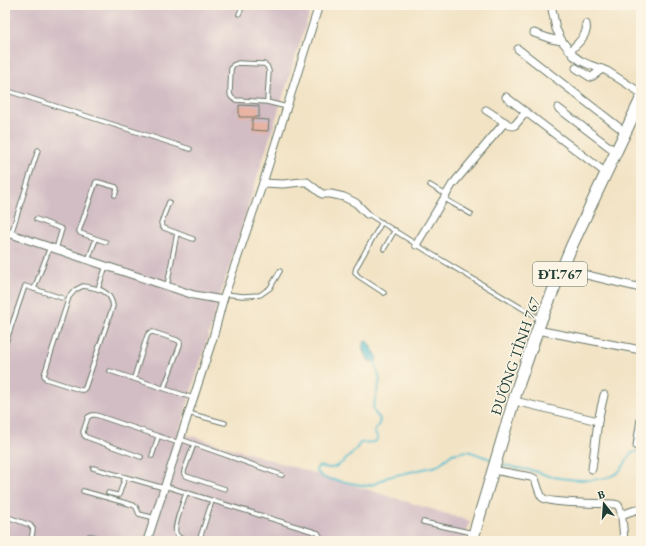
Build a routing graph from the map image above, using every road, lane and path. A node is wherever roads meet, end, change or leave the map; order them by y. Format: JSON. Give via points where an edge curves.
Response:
{"nodes":[{"id":1,"x":243,"y":5,"type":"edge"},
{"id":2,"x":319,"y":5,"type":"edge"},
{"id":3,"x":548,"y":5,"type":"edge"},
{"id":4,"x":240,"y":14,"type":"dead end"},
{"id":5,"x":586,"y":24,"type":"dead end"},
{"id":6,"x":534,"y":33,"type":"dead end"},
{"id":7,"x":562,"y":41,"type":"junction"},
{"id":8,"x":518,"y":49,"type":"dead end"},
{"id":9,"x":570,"y":51,"type":"junction"},
{"id":10,"x":576,"y":68,"type":"dead end"},
{"id":11,"x":602,"y":69,"type":"junction"},
{"id":12,"x":5,"y":90,"type":"edge"},
{"id":13,"x":641,"y":93,"type":"edge"},
{"id":14,"x":506,"y":97,"type":"dead end"},
{"id":15,"x":641,"y":99,"type":"edge"},
{"id":16,"x":267,"y":102,"type":"junction"},
{"id":17,"x":287,"y":107,"type":"junction"},
{"id":18,"x":558,"y":108,"type":"dead end"},
{"id":19,"x":486,"y":110,"type":"dead end"},
{"id":20,"x":526,"y":112,"type":"junction"},
{"id":21,"x":637,"y":117,"type":"edge"},
{"id":22,"x":505,"y":122,"type":"junction"},
{"id":23,"x":626,"y":132,"type":"junction"},
{"id":24,"x":190,"y":149,"type":"dead end"},
{"id":25,"x":38,"y":150,"type":"dead end"},
{"id":26,"x":616,"y":152,"type":"junction"},
{"id":27,"x":606,"y":173,"type":"junction"},
{"id":28,"x":263,"y":183,"type":"junction"},
{"id":29,"x":430,"y":185,"type":"dead end"},
{"id":30,"x":115,"y":195,"type":"dead end"},
{"id":31,"x":444,"y":197,"type":"junction"},
{"id":32,"x":169,"y":202,"type":"dead end"},
{"id":33,"x":367,"y":214,"type":"joint"},
{"id":34,"x":471,"y":214,"type":"dead end"},
{"id":35,"x":36,"y":219,"type":"dead end"},
{"id":36,"x":382,"y":222,"type":"junction"},
{"id":37,"x":394,"y":230,"type":"junction"},
{"id":38,"x":8,"y":233,"type":"edge"},
{"id":39,"x":177,"y":233,"type":"junction"},
{"id":40,"x":96,"y":239,"type":"junction"},
{"id":41,"x":193,"y":239,"type":"dead end"},
{"id":42,"x":106,"y":242,"type":"dead end"},
{"id":43,"x":416,"y":245,"type":"junction"},
{"id":44,"x":53,"y":248,"type":"junction"},
{"id":45,"x":384,"y":249,"type":"dead end"},
{"id":46,"x":88,"y":260,"type":"junction"},
{"id":47,"x":106,"y":266,"type":"junction"},
{"id":48,"x":562,"y":269,"type":"junction"},
{"id":49,"x":280,"y":271,"type":"dead end"},
{"id":50,"x":167,"y":286,"type":"junction"},
{"id":51,"x":641,"y":288,"type":"edge"},
{"id":52,"x":34,"y":289,"type":"junction"},
{"id":53,"x":98,"y":289,"type":"junction"},
{"id":54,"x":384,"y":294,"type":"dead end"},
{"id":55,"x":224,"y":297,"type":"junction"},
{"id":56,"x":62,"y":298,"type":"dead end"},
{"id":57,"x":539,"y":325,"type":"junction"},
{"id":58,"x":5,"y":345,"type":"edge"},
{"id":59,"x":641,"y":350,"type":"edge"},
{"id":60,"x":110,"y":370,"type":"dead end"},
{"id":61,"x":134,"y":378,"type":"junction"},
{"id":62,"x":164,"y":388,"type":"junction"},
{"id":63,"x":604,"y":395,"type":"dead end"},
{"id":64,"x":193,"y":398,"type":"junction"},
{"id":65,"x":515,"y":401,"type":"junction"},
{"id":66,"x":188,"y":412,"type":"junction"},
{"id":67,"x":641,"y":419,"type":"edge"},
{"id":68,"x":598,"y":421,"type":"junction"},
{"id":69,"x":225,"y":423,"type":"dead end"},
{"id":70,"x":158,"y":437,"type":"junction"},
{"id":71,"x":179,"y":441,"type":"junction"},
{"id":72,"x":194,"y":444,"type":"junction"},
{"id":73,"x":637,"y":446,"type":"dead end"},
{"id":74,"x":152,"y":456,"type":"dead end"},
{"id":75,"x":141,"y":457,"type":"dead end"},
{"id":76,"x":495,"y":464,"type":"junction"},
{"id":77,"x":93,"y":468,"type":"dead end"},
{"id":78,"x":592,"y":469,"type":"dead end"},
{"id":79,"x":282,"y":475,"type":"dead end"},
{"id":80,"x":125,"y":477,"type":"junction"},
{"id":81,"x":165,"y":487,"type":"junction"},
{"id":82,"x":225,"y":489,"type":"dead end"},
{"id":83,"x":82,"y":491,"type":"dead end"},
{"id":84,"x":186,"y":492,"type":"junction"},
{"id":85,"x":108,"y":493,"type":"dead end"},
{"id":86,"x":212,"y":501,"type":"junction"},
{"id":87,"x":641,"y":508,"type":"edge"},
{"id":88,"x":621,"y":515,"type":"junction"},
{"id":89,"x":5,"y":516,"type":"edge"},
{"id":90,"x":155,"y":518,"type":"junction"},
{"id":91,"x":423,"y":522,"type":"dead end"},
{"id":92,"x":473,"y":537,"type":"edge"},
{"id":93,"x":31,"y":541,"type":"edge"},
{"id":94,"x":86,"y":541,"type":"edge"},
{"id":95,"x":107,"y":541,"type":"edge"},
{"id":96,"x":147,"y":541,"type":"edge"},
{"id":97,"x":189,"y":541,"type":"edge"},
{"id":98,"x":199,"y":541,"type":"edge"},
{"id":99,"x":320,"y":541,"type":"edge"},
{"id":100,"x":624,"y":541,"type":"edge"}],
"edges":[{"from":1,"to":4,"type":"lane"},
{"from":2,"to":17,"type":"street"},
{"from":3,"to":7,"type":"street","via":[[551,6],[556,29]]},
{"from":5,"to":9,"type":"street","via":[[584,34]]},
{"from":6,"to":7,"type":"street","via":[[551,40]]},
{"from":7,"to":9,"type":"street"},
{"from":8,"to":23,"type":"street"},
{"from":9,"to":11,"type":"street","via":[[581,61]]},
{"from":10,"to":11,"type":"street","via":[[590,77]]},
{"from":11,"to":13,"type":"street"},
{"from":12,"to":24,"type":"lane"},
{"from":14,"to":20,"type":"street"},
{"from":15,"to":21,"type":"main road","name":"ĐƯỜNG TỈNH 767","number":"ĐT.767"},
{"from":16,"to":16,"type":"lane","via":[[267,66],[238,63],[233,65],[231,97],[236,100]]},
{"from":16,"to":17,"type":"lane"},
{"from":17,"to":28,"type":"street"},
{"from":18,"to":26,"type":"street"},
{"from":19,"to":22,"type":"street"},
{"from":20,"to":22,"type":"street","via":[[513,126]]},
{"from":20,"to":27,"type":"street"},
{"from":21,"to":23,"type":"main road","name":"ĐƯỜNG TỈNH 767","number":"ĐT.767"},
{"from":22,"to":31,"type":"street"},
{"from":23,"to":26,"type":"main road","name":"ĐƯỜNG TỈNH 767","number":"ĐT.767"},
{"from":25,"to":38,"type":"lane"},
{"from":26,"to":27,"type":"main road","name":"ĐƯỜNG TỈNH 767","number":"ĐT.767"},
{"from":27,"to":48,"type":"main road","name":"ĐƯỜNG TỈNH 767","number":"ĐT.767"},
{"from":28,"to":33,"type":"street","via":[[307,182],[322,194],[344,197],[356,203]]},
{"from":28,"to":55,"type":"street"},
{"from":29,"to":31,"type":"lane"},
{"from":30,"to":40,"type":"lane","via":[[116,187],[98,182],[95,184],[79,231]]},
{"from":31,"to":34,"type":"lane"},
{"from":31,"to":43,"type":"street"},
{"from":32,"to":39,"type":"lane","via":[[161,223],[164,228]]},
{"from":33,"to":36,"type":"lane"},
{"from":35,"to":44,"type":"lane","via":[[62,229]]},
{"from":36,"to":37,"type":"lane"},
{"from":36,"to":54,"type":"lane","via":[[355,272]]},
{"from":37,"to":43,"type":"lane"},
{"from":37,"to":45,"type":"lane"},
{"from":38,"to":44,"type":"street"},
{"from":39,"to":41,"type":"lane"},
{"from":39,"to":50,"type":"lane"},
{"from":40,"to":42,"type":"lane"},
{"from":40,"to":46,"type":"lane"},
{"from":43,"to":57,"type":"lane"},
{"from":44,"to":46,"type":"street"},
{"from":44,"to":52,"type":"lane"},
{"from":46,"to":47,"type":"street"},
{"from":47,"to":50,"type":"street"},
{"from":47,"to":53,"type":"lane"},
{"from":48,"to":51,"type":"street"},
{"from":48,"to":57,"type":"main road","name":"ĐƯỜNG TỈNH 767","number":"ĐT.767"},
{"from":49,"to":55,"type":"lane","via":[[270,288],[260,295]]},
{"from":50,"to":55,"type":"street","via":[[194,295]]},
{"from":52,"to":56,"type":"lane"},
{"from":52,"to":58,"type":"lane","via":[[24,287]]},
{"from":53,"to":53,"type":"lane","via":[[83,286],[69,297],[44,375],[46,379],[80,390],[85,388],[113,306],[110,297]]},
{"from":55,"to":64,"type":"street"},
{"from":57,"to":59,"type":"street"},
{"from":57,"to":65,"type":"main road","name":"ĐƯỜNG TỈNH 767","number":"ĐT.767"},
{"from":60,"to":61,"type":"lane"},
{"from":61,"to":62,"type":"lane"},
{"from":61,"to":62,"type":"lane","via":[[147,336],[153,332],[180,342]]},
{"from":62,"to":64,"type":"lane"},
{"from":63,"to":68,"type":"street"},
{"from":64,"to":66,"type":"street"},
{"from":65,"to":68,"type":"street"},
{"from":65,"to":76,"type":"main road","name":"ĐƯỜNG TỈNH 767","number":"ĐT.767"},
{"from":66,"to":69,"type":"lane"},
{"from":66,"to":71,"type":"street"},
{"from":67,"to":73,"type":"street"},
{"from":68,"to":78,"type":"street"},
{"from":70,"to":71,"type":"lane"},
{"from":70,"to":74,"type":"lane"},
{"from":70,"to":75,"type":"lane","via":[[96,415],[88,417],[83,432],[86,437]]},
{"from":71,"to":72,"type":"lane"},
{"from":71,"to":81,"type":"street"},
{"from":72,"to":79,"type":"lane"},
{"from":72,"to":82,"type":"lane","via":[[184,474]]},
{"from":76,"to":88,"type":"street","via":[[535,479],[542,498],[546,500],[614,504],[620,508]]},
{"from":76,"to":92,"type":"main road","name":"ĐƯỜNG TỈNH 767","number":"ĐT.767"},
{"from":77,"to":80,"type":"lane"},
{"from":80,"to":81,"type":"lane"},
{"from":80,"to":85,"type":"lane","via":[[119,494]]},
{"from":81,"to":84,"type":"lane"},
{"from":81,"to":90,"type":"street"},
{"from":83,"to":90,"type":"lane","via":[[133,505],[139,514]]},
{"from":84,"to":86,"type":"lane"},
{"from":84,"to":97,"type":"lane","via":[[176,533],[179,538]]},
{"from":86,"to":98,"type":"lane"},
{"from":86,"to":99,"type":"lane","via":[[318,533]]},
{"from":87,"to":88,"type":"street"},
{"from":88,"to":100,"type":"street"},
{"from":89,"to":93,"type":"lane","via":[[30,525],[33,529]]},
{"from":90,"to":96,"type":"street"},
{"from":91,"to":92,"type":"lane"},
{"from":94,"to":95,"type":"lane","via":[[89,536]]}]}
